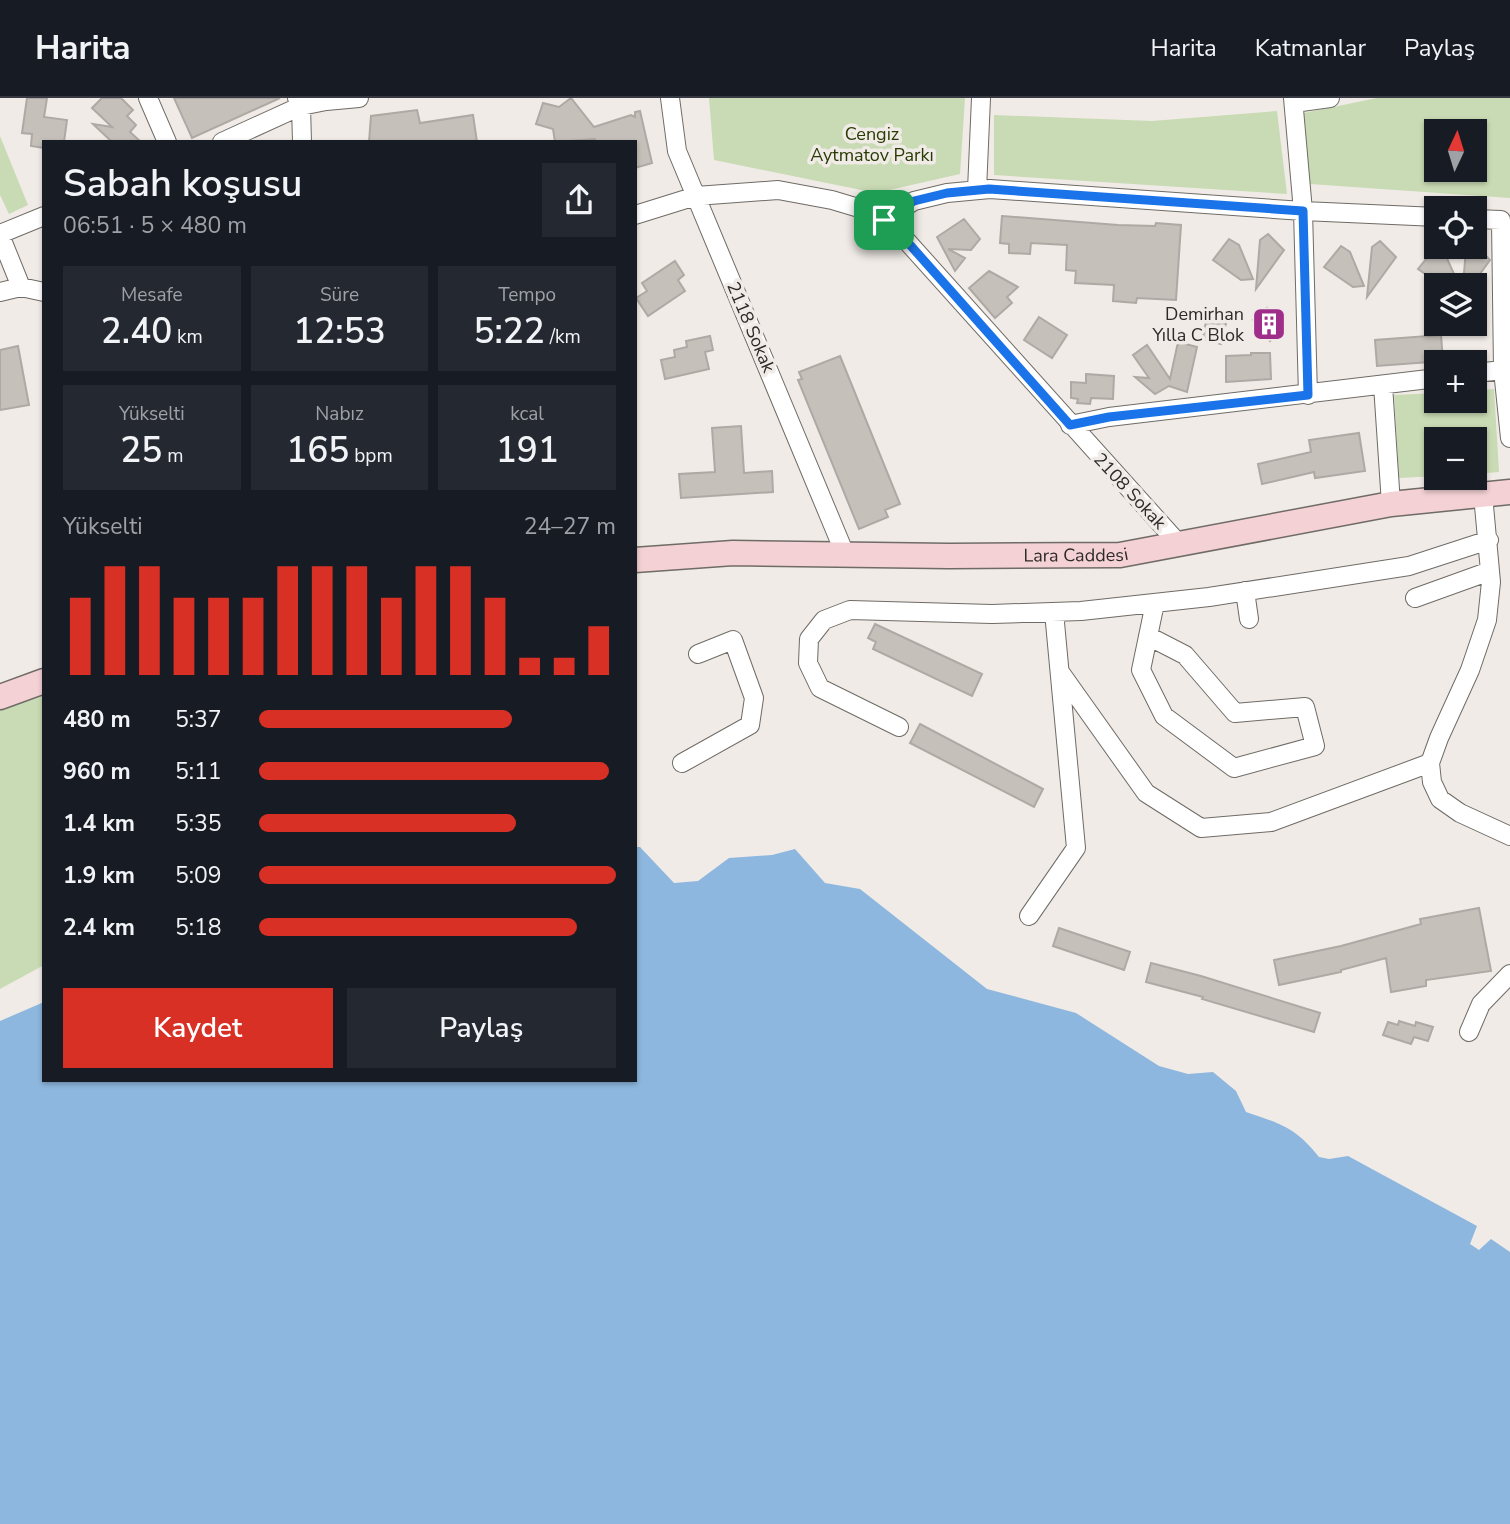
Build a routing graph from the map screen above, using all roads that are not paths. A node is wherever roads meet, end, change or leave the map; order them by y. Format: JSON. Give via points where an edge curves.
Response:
{"nodes":[{"id":1,"x":148,"y":98,"type":"edge"},
{"id":2,"x":359,"y":98,"type":"edge"},
{"id":3,"x":670,"y":98,"type":"edge"},
{"id":4,"x":981,"y":98,"type":"edge"},
{"id":5,"x":1330,"y":98,"type":"edge"},
{"id":6,"x":325,"y":99,"type":"edge"},
{"id":7,"x":1293,"y":101,"type":"edge"},
{"id":8,"x":299,"y":102,"type":"edge"},
{"id":9,"x":166,"y":140,"type":"edge"},
{"id":10,"x":226,"y":140,"type":"edge"},
{"id":11,"x":302,"y":140,"type":"edge"},
{"id":12,"x":976,"y":190,"type":"junction"},
{"id":13,"x":696,"y":196,"type":"junction"},
{"id":14,"x":1303,"y":211,"type":"junction"},
{"id":15,"x":637,"y":214,"type":"edge"},
{"id":16,"x":1424,"y":216,"type":"edge"},
{"id":17,"x":42,"y":217,"type":"edge"},
{"id":18,"x":1487,"y":219,"type":"edge"},
{"id":19,"x":884,"y":220,"type":"junction"},
{"id":20,"x":0,"y":234,"type":"edge"},
{"id":21,"x":21,"y":287,"type":"junction"},
{"id":22,"x":0,"y":292,"type":"edge"},
{"id":23,"x":42,"y":292,"type":"edge"},
{"id":24,"x":1503,"y":370,"type":"junction"},
{"id":25,"x":1487,"y":372,"type":"edge"},
{"id":26,"x":1424,"y":380,"type":"edge"},
{"id":27,"x":1383,"y":385,"type":"junction"},
{"id":28,"x":1308,"y":395,"type":"junction"},
{"id":29,"x":1070,"y":425,"type":"junction"},
{"id":30,"x":1510,"y":438,"type":"edge"},
{"id":31,"x":1510,"y":492,"type":"edge"},
{"id":32,"x":1483,"y":495,"type":"junction"},
{"id":33,"x":1391,"y":504,"type":"junction"},
{"id":34,"x":1489,"y":540,"type":"junction"},
{"id":35,"x":1179,"y":544,"type":"junction"},
{"id":36,"x":845,"y":554,"type":"junction"},
{"id":37,"x":637,"y":560,"type":"edge"},
{"id":38,"x":1490,"y":571,"type":"junction"},
{"id":39,"x":1245,"y":591,"type":"junction"},
{"id":40,"x":1415,"y":598,"type":"dead end"},
{"id":41,"x":1155,"y":603,"type":"junction"},
{"id":42,"x":1054,"y":612,"type":"junction"},
{"id":43,"x":1249,"y":619,"type":"dead end"},
{"id":44,"x":1148,"y":636,"type":"junction"},
{"id":45,"x":698,"y":654,"type":"dead end"},
{"id":46,"x":1060,"y":672,"type":"junction"},
{"id":47,"x":42,"y":682,"type":"edge"},
{"id":48,"x":0,"y":697,"type":"edge"},
{"id":49,"x":900,"y":727,"type":"dead end"},
{"id":50,"x":682,"y":762,"type":"dead end"},
{"id":51,"x":1430,"y":763,"type":"junction"},
{"id":52,"x":1510,"y":836,"type":"edge"},
{"id":53,"x":1029,"y":916,"type":"dead end"},
{"id":54,"x":1510,"y":974,"type":"edge"},
{"id":55,"x":1469,"y":1032,"type":"dead end"}],
"edges":[{"from":1,"to":9,"type":"street"},
{"from":2,"to":6,"type":"street"},
{"from":3,"to":13,"type":"street","name":"2118 Sokak","via":[[677,151]]},
{"from":4,"to":12,"type":"street"},
{"from":5,"to":7,"type":"street"},
{"from":6,"to":8,"type":"street"},
{"from":7,"to":14,"type":"street"},
{"from":8,"to":10,"type":"street"},
{"from":8,"to":11,"type":"street"},
{"from":12,"to":14,"type":"street"},
{"from":12,"to":19,"type":"street","via":[[914,201]]},
{"from":13,"to":15,"type":"street","name":"2108 Sokak"},
{"from":13,"to":19,"type":"street","name":"2108 Sokak","via":[[778,190],[832,200]]},
{"from":13,"to":36,"type":"street","name":"2118 Sokak"},
{"from":14,"to":16,"type":"street"},
{"from":14,"to":28,"type":"street"},
{"from":17,"to":20,"type":"street"},
{"from":18,"to":24,"type":"street","via":[[1501,219]]},
{"from":19,"to":29,"type":"street","name":"2108 Sokak"},
{"from":20,"to":21,"type":"street"},
{"from":21,"to":22,"type":"street"},
{"from":21,"to":23,"type":"street"},
{"from":24,"to":25,"type":"street"},
{"from":24,"to":30,"type":"street"},
{"from":26,"to":27,"type":"street"},
{"from":27,"to":28,"type":"street"},
{"from":27,"to":33,"type":"street"},
{"from":28,"to":29,"type":"street"},
{"from":29,"to":35,"type":"street","name":"2108 Sokak"},
{"from":31,"to":32,"type":"street","name":"Lara Caddesi"},
{"from":32,"to":33,"type":"street","name":"Lara Caddesi"},
{"from":32,"to":34,"type":"street"},
{"from":33,"to":35,"type":"street","name":"Lara Caddesi"},
{"from":34,"to":38,"type":"street"},
{"from":34,"to":39,"type":"street","via":[[1409,566]]},
{"from":35,"to":36,"type":"street","name":"Lara Caddesi","via":[[1120,555]]},
{"from":36,"to":37,"type":"street","name":"Lara Caddesi","via":[[711,553]]},
{"from":38,"to":40,"type":"street"},
{"from":38,"to":51,"type":"street","via":[[1487,620]]},
{"from":39,"to":41,"type":"street"},
{"from":39,"to":43,"type":"street"},
{"from":41,"to":42,"type":"street"},
{"from":41,"to":44,"type":"street"},
{"from":42,"to":46,"type":"street"},
{"from":42,"to":49,"type":"street","via":[[850,610],[824,620],[809,639],[808,663],[820,688]]},
{"from":44,"to":44,"type":"street","via":[[1141,670],[1164,716],[1234,768],[1315,747],[1305,707],[1235,713],[1185,655]]},
{"from":45,"to":50,"type":"street","via":[[733,640],[754,698],[750,725]]},
{"from":46,"to":51,"type":"street","via":[[1146,793],[1201,828],[1271,822]]},
{"from":46,"to":53,"type":"street","via":[[1076,848]]},
{"from":47,"to":48,"type":"street"},
{"from":51,"to":52,"type":"street","via":[[1440,799]]},
{"from":54,"to":55,"type":"street","via":[[1481,1004]]}]}
